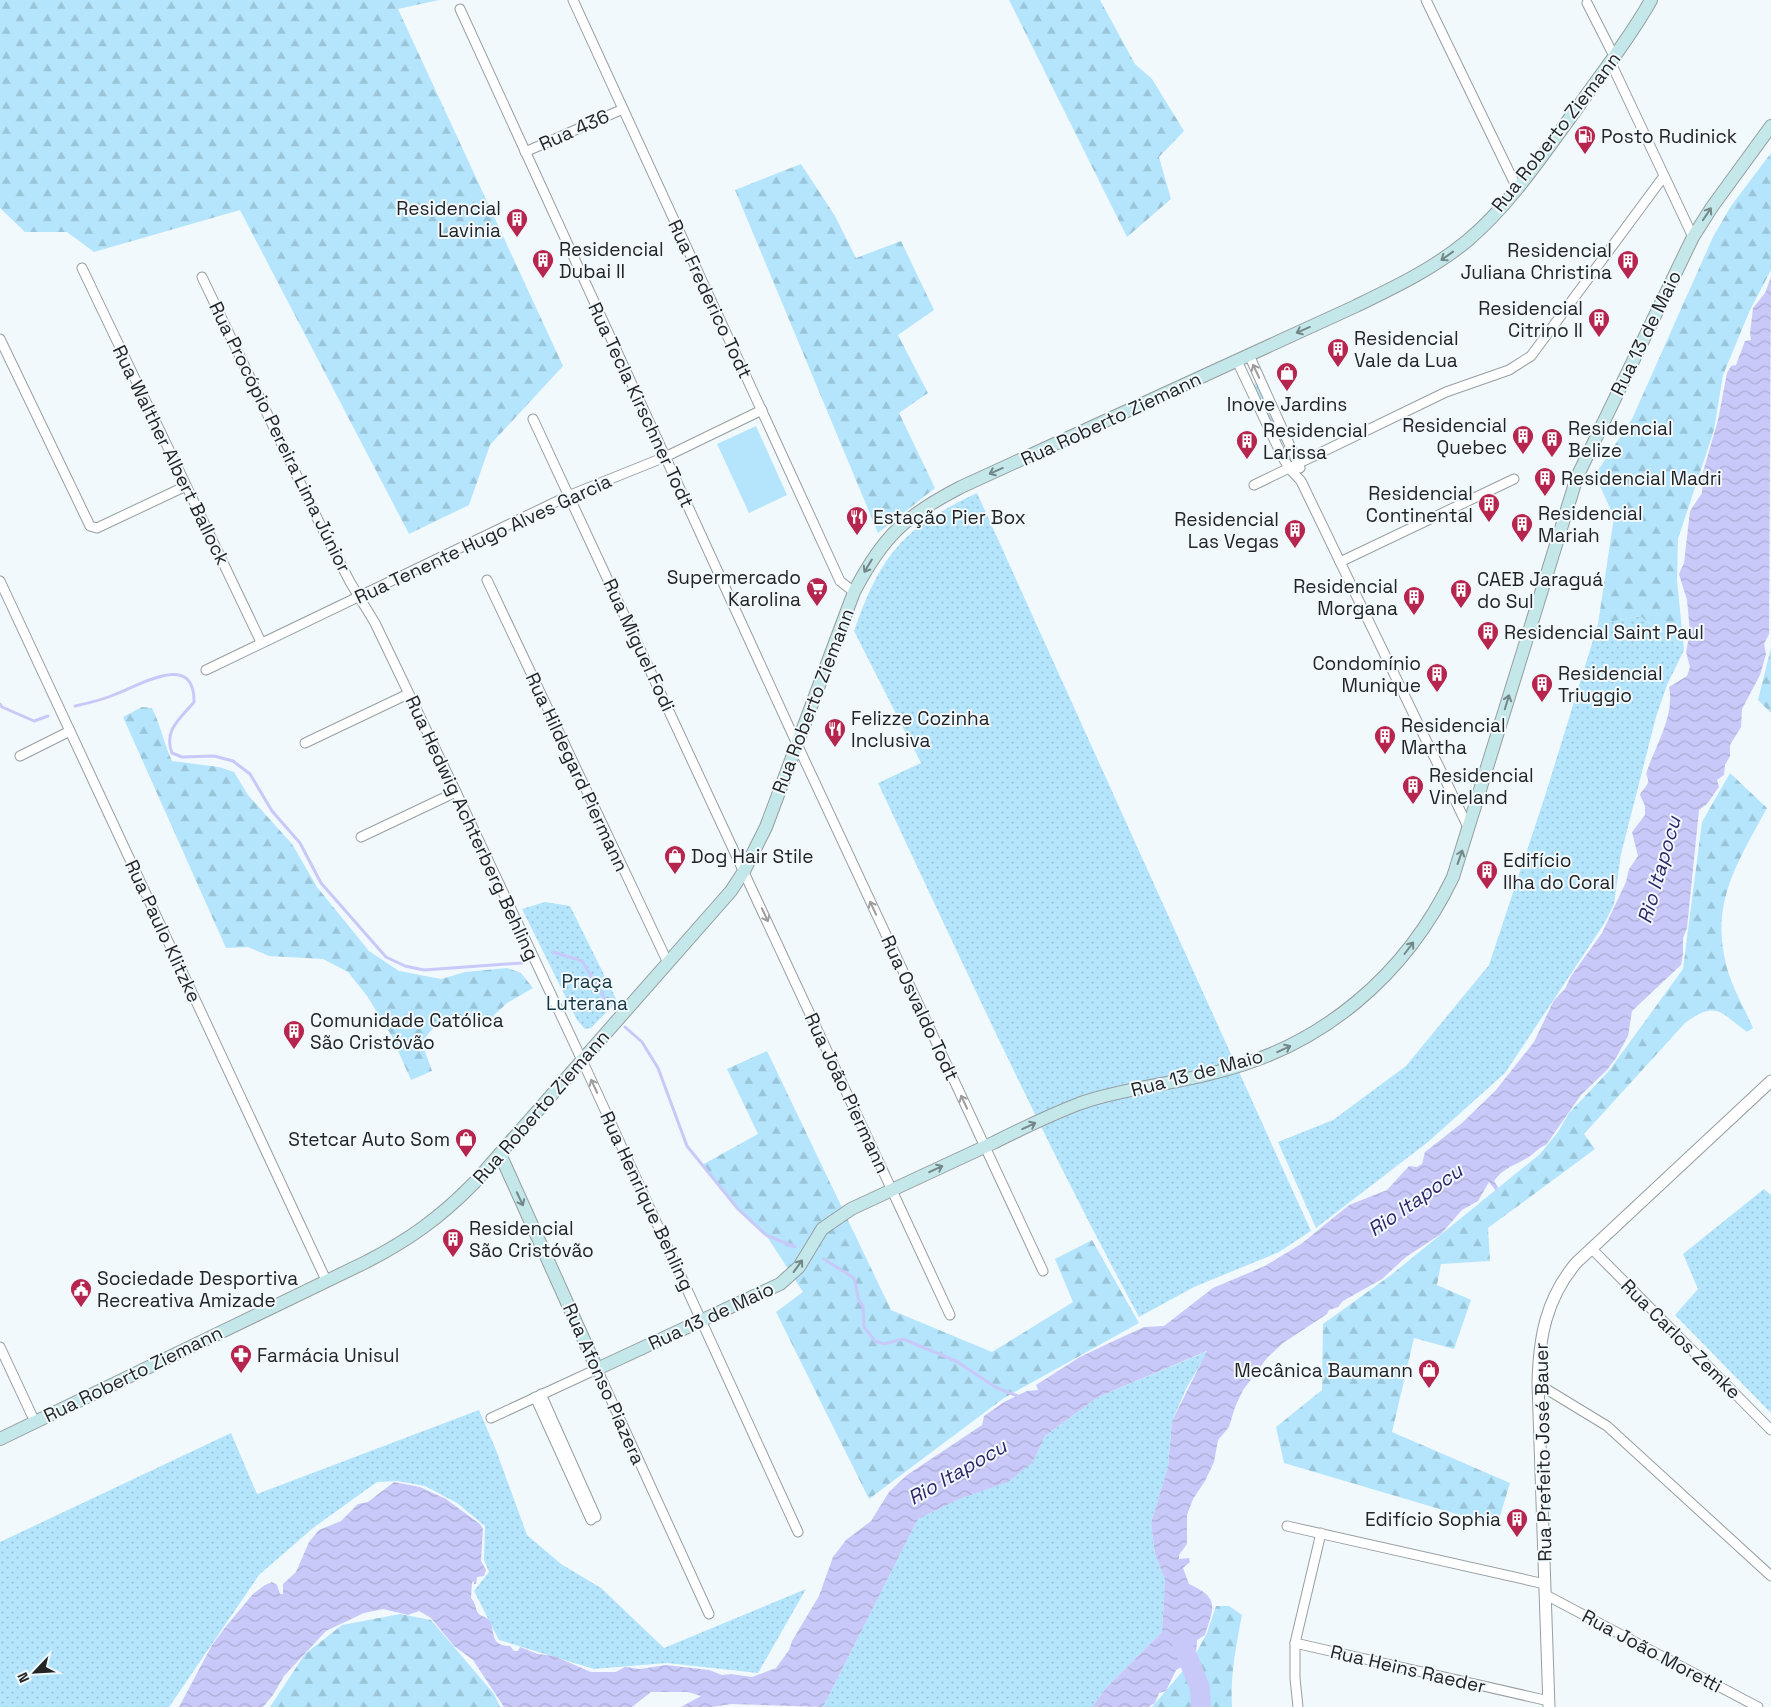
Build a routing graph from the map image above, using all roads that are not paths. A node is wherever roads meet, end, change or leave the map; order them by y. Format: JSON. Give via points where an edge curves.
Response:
{"nodes":[{"id":1,"x":573,"y":0,"type":"edge"},
{"id":2,"x":1426,"y":0,"type":"edge"},
{"id":3,"x":1651,"y":0,"type":"edge"},
{"id":4,"x":1587,"y":2,"type":"dead end"},
{"id":5,"x":460,"y":9,"type":"dead end"},
{"id":6,"x":1613,"y":60,"type":"junction"},
{"id":7,"x":623,"y":109,"type":"junction"},
{"id":8,"x":1771,"y":126,"type":"edge"},
{"id":9,"x":526,"y":152,"type":"junction"},
{"id":10,"x":1664,"y":176,"type":"junction"},
{"id":11,"x":1517,"y":188,"type":"junction"},
{"id":12,"x":1692,"y":237,"type":"junction"},
{"id":13,"x":82,"y":268,"type":"dead end"},
{"id":14,"x":202,"y":277,"type":"dead end"},
{"id":15,"x":0,"y":339,"type":"edge"},
{"id":16,"x":1243,"y":358,"type":"junction"},
{"id":17,"x":762,"y":410,"type":"junction"},
{"id":18,"x":534,"y":420,"type":"dead end"},
{"id":19,"x":665,"y":457,"type":"junction"},
{"id":20,"x":1299,"y":463,"type":"junction"},
{"id":21,"x":1289,"y":468,"type":"junction"},
{"id":22,"x":1514,"y":479,"type":"dead end"},
{"id":23,"x":1301,"y":481,"type":"junction"},
{"id":24,"x":1254,"y":485,"type":"dead end"},
{"id":25,"x":186,"y":486,"type":"junction"},
{"id":26,"x":568,"y":496,"type":"junction"},
{"id":27,"x":1340,"y":562,"type":"junction"},
{"id":28,"x":487,"y":580,"type":"dead end"},
{"id":29,"x":0,"y":581,"type":"edge"},
{"id":30,"x":854,"y":592,"type":"junction"},
{"id":31,"x":360,"y":597,"type":"junction"},
{"id":32,"x":261,"y":642,"type":"junction"},
{"id":33,"x":206,"y":670,"type":"dead end"},
{"id":34,"x":408,"y":694,"type":"junction"},
{"id":35,"x":70,"y":731,"type":"junction"},
{"id":36,"x":304,"y":744,"type":"dead end"},
{"id":37,"x":797,"y":745,"type":"junction"},
{"id":38,"x":20,"y":756,"type":"dead end"},
{"id":39,"x":456,"y":792,"type":"junction"},
{"id":40,"x":1469,"y":829,"type":"junction"},
{"id":41,"x":361,"y":837,"type":"dead end"},
{"id":42,"x":744,"y":871,"type":"junction"},
{"id":43,"x":668,"y":963,"type":"junction"},
{"id":44,"x":583,"y":1061,"type":"junction"},
{"id":45,"x":1771,"y":1081,"type":"edge"},
{"id":46,"x":985,"y":1147,"type":"junction"},
{"id":47,"x":500,"y":1154,"type":"junction"},
{"id":48,"x":892,"y":1190,"type":"junction"},
{"id":49,"x":1591,"y":1248,"type":"junction"},
{"id":50,"x":1043,"y":1271,"type":"dead end"},
{"id":51,"x":326,"y":1280,"type":"junction"},
{"id":52,"x":950,"y":1316,"type":"dead end"},
{"id":53,"x":702,"y":1321,"type":"junction"},
{"id":54,"x":0,"y":1347,"type":"edge"},
{"id":55,"x":597,"y":1369,"type":"junction"},
{"id":56,"x":1538,"y":1384,"type":"junction"},
{"id":57,"x":538,"y":1396,"type":"junction"},
{"id":58,"x":491,"y":1418,"type":"dead end"},
{"id":59,"x":35,"y":1422,"type":"junction"},
{"id":60,"x":1771,"y":1430,"type":"edge"},
{"id":61,"x":0,"y":1439,"type":"edge"},
{"id":62,"x":594,"y":1518,"type":"dead end"},
{"id":63,"x":1287,"y":1526,"type":"dead end"},
{"id":64,"x":798,"y":1532,"type":"dead end"},
{"id":65,"x":1321,"y":1533,"type":"junction"},
{"id":66,"x":1771,"y":1576,"type":"edge"},
{"id":67,"x":1546,"y":1589,"type":"junction"},
{"id":68,"x":709,"y":1614,"type":"dead end"},
{"id":69,"x":1295,"y":1643,"type":"junction"},
{"id":70,"x":1549,"y":1704,"type":"edge"},
{"id":71,"x":1298,"y":1707,"type":"edge"},
{"id":72,"x":1758,"y":1707,"type":"edge"}],
"edges":[{"from":1,"to":7,"type":"street","name":"Rua Frederico Todt"},
{"from":2,"to":11,"type":"street"},
{"from":3,"to":6,"type":"main road","name":"Rua Roberto Ziemann"},
{"from":4,"to":6,"type":"street"},
{"from":5,"to":9,"type":"street","name":"Rua Tecla Kirschner Todt"},
{"from":6,"to":10,"type":"street"},
{"from":6,"to":11,"type":"main road","name":"Rua Roberto Ziemann"},
{"from":7,"to":9,"type":"street","name":"Rua 436"},
{"from":7,"to":17,"type":"street","name":"Rua Frederico Todt"},
{"from":12,"to":8,"type":"main road","name":"Rua 13 de Maio","one_way":true},
{"from":9,"to":19,"type":"street","name":"Rua Tecla Kirschner Todt"},
{"from":10,"to":12,"type":"street"},
{"from":10,"to":20,"type":"street","via":[[1531,356],[1509,370],[1446,392]]},
{"from":11,"to":16,"type":"main road","name":"Rua Roberto Ziemann","one_way":true,"via":[[1468,240],[1431,268]]},
{"from":40,"to":12,"type":"main road","name":"Rua 13 de Maio","one_way":true,"via":[[1577,477]]},
{"from":13,"to":25,"type":"street","name":"Rua Walther Albert Ballock"},
{"from":14,"to":31,"type":"street","name":"Rua Procópio Pereira Lima Júnior","via":[[318,520]]},
{"from":15,"to":25,"type":"street","via":[[90,526],[97,528]]},
{"from":20,"to":16,"type":"street","one_way":true},
{"from":16,"to":21,"type":"street"},
{"from":16,"to":30,"type":"main road","name":"Rua Roberto Ziemann","one_way":true,"via":[[929,504],[904,521],[885,542]]},
{"from":17,"to":19,"type":"street","name":"Rua Tenente Hugo Alves Garcia"},
{"from":17,"to":30,"type":"street","name":"Rua Frederico Todt","via":[[840,581]]},
{"from":18,"to":26,"type":"street","name":"Rua Miguel Fodi"},
{"from":19,"to":26,"type":"street","name":"Rua Tenente Hugo Alves Garcia"},
{"from":19,"to":37,"type":"street","name":"Rua Tecla Kirschner Todt"},
{"from":20,"to":21,"type":"street"},
{"from":20,"to":23,"type":"street"},
{"from":21,"to":23,"type":"street"},
{"from":21,"to":24,"type":"street"},
{"from":22,"to":27,"type":"street"},
{"from":23,"to":27,"type":"street"},
{"from":25,"to":32,"type":"street","name":"Rua Walther Albert Ballock"},
{"from":26,"to":31,"type":"street","name":"Rua Tenente Hugo Alves Garcia"},
{"from":26,"to":42,"type":"street","name":"Rua Miguel Fodi"},
{"from":27,"to":40,"type":"street"},
{"from":28,"to":43,"type":"street","name":"Rua Hildegard Piermann"},
{"from":29,"to":35,"type":"street","name":"Rua Paulo Klitzke"},
{"from":30,"to":37,"type":"main road","name":"Rua Roberto Ziemann"},
{"from":31,"to":32,"type":"street","name":"Rua Tenente Hugo Alves Garcia"},
{"from":31,"to":34,"type":"street","name":"Rua Hedwig Achterberg Behling"},
{"from":32,"to":33,"type":"street","name":"Rua Tenente Hugo Alves Garcia"},
{"from":34,"to":36,"type":"street"},
{"from":34,"to":39,"type":"street","name":"Rua Hedwig Achterberg Behling"},
{"from":35,"to":38,"type":"street"},
{"from":35,"to":51,"type":"street","name":"Rua Paulo Klitzke"},
{"from":37,"to":42,"type":"main road","name":"Rua Roberto Ziemann","via":[[766,827]]},
{"from":46,"to":37,"type":"street","name":"Rua Osvaldo Todt","one_way":true},
{"from":39,"to":41,"type":"street"},
{"from":39,"to":44,"type":"street","name":"Rua Hedwig Achterberg Behling"},
{"from":46,"to":40,"type":"main road","name":"Rua 13 de Maio","one_way":true,"via":[[1094,1099],[1246,1064],[1325,1027],[1366,996],[1415,940],[1447,888]]},
{"from":42,"to":43,"type":"main road","name":"Rua Roberto Ziemann","via":[[714,912]]},
{"from":42,"to":48,"type":"street","name":"Rua João Piermann","one_way":true},
{"from":43,"to":44,"type":"main road","name":"Rua Roberto Ziemann"},
{"from":44,"to":47,"type":"main road","name":"Rua Roberto Ziemann"},
{"from":53,"to":44,"type":"street","name":"Rua Henrique Behling","one_way":true},
{"from":45,"to":49,"type":"street","name":"Rua Prefeito José Bauer"},
{"from":48,"to":46,"type":"main road","name":"Rua 13 de Maio","one_way":true},
{"from":46,"to":50,"type":"street","name":"Rua Osvaldo Todt"},
{"from":47,"to":51,"type":"main road","name":"Rua Roberto Ziemann","via":[[458,1200],[422,1231]]},
{"from":47,"to":55,"type":"main road","name":"Rua Afonso Piazera","one_way":true},
{"from":48,"to":52,"type":"street","name":"Rua João Piermann"},
{"from":53,"to":48,"type":"main road","name":"Rua 13 de Maio","one_way":true,"via":[[780,1284],[799,1267],[816,1236],[829,1223]]},
{"from":49,"to":56,"type":"street","name":"Rua Prefeito José Bauer","via":[[1566,1275],[1546,1314],[1538,1354]]},
{"from":49,"to":60,"type":"street","name":"Rua Carlos Zemke"},
{"from":51,"to":59,"type":"main road","name":"Rua Roberto Ziemann"},
{"from":53,"to":55,"type":"main road","name":"Rua 13 de Maio"},
{"from":53,"to":64,"type":"street","name":"Rua Henrique Behling"},
{"from":54,"to":59,"type":"street"},
{"from":55,"to":57,"type":"street","name":"Rua 13 de Maio"},
{"from":55,"to":68,"type":"street","name":"Rua Afonso Piazera"},
{"from":56,"to":66,"type":"street","via":[[1607,1426]]},
{"from":56,"to":67,"type":"street","name":"Rua Prefeito José Bauer"},
{"from":57,"to":58,"type":"street","name":"Rua 13 de Maio"},
{"from":57,"to":62,"type":"street"},
{"from":59,"to":61,"type":"main road","name":"Rua Roberto Ziemann"},
{"from":63,"to":65,"type":"street","name":"Rua João Moretti"},
{"from":65,"to":67,"type":"street","name":"Rua João Moretti"},
{"from":65,"to":69,"type":"street"},
{"from":67,"to":70,"type":"street","name":"Rua Prefeito José Bauer"},
{"from":67,"to":72,"type":"street","name":"Rua João Moretti"},
{"from":69,"to":70,"type":"street","name":"Rua Heins Raeder"},
{"from":69,"to":71,"type":"street"}]}
